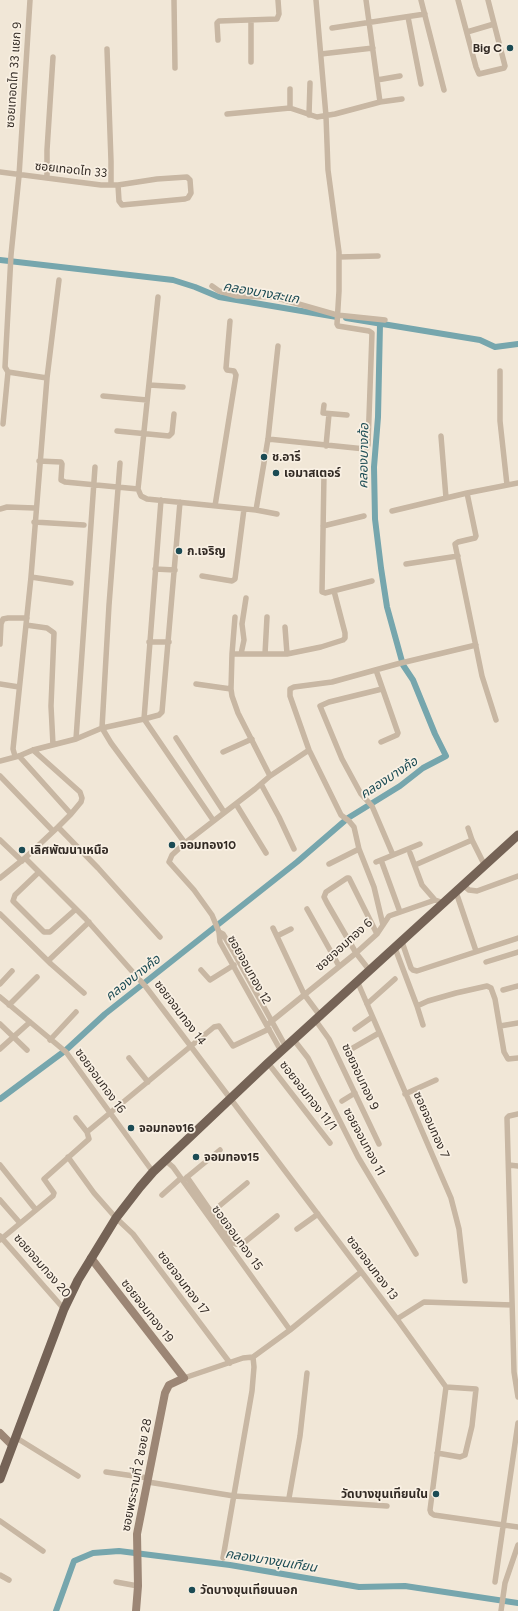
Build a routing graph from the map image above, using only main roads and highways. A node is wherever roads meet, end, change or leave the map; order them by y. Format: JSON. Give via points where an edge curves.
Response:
{"nodes":[{"id":1,"x":518,"y":835,"type":"edge"},
{"id":2,"x":0,"y":1479,"type":"edge"}],
"edges":[{"from":1,"to":2,"type":"main road","via":[[268,1063],[153,1172],[116,1218],[78,1280],[64,1309]]}]}
